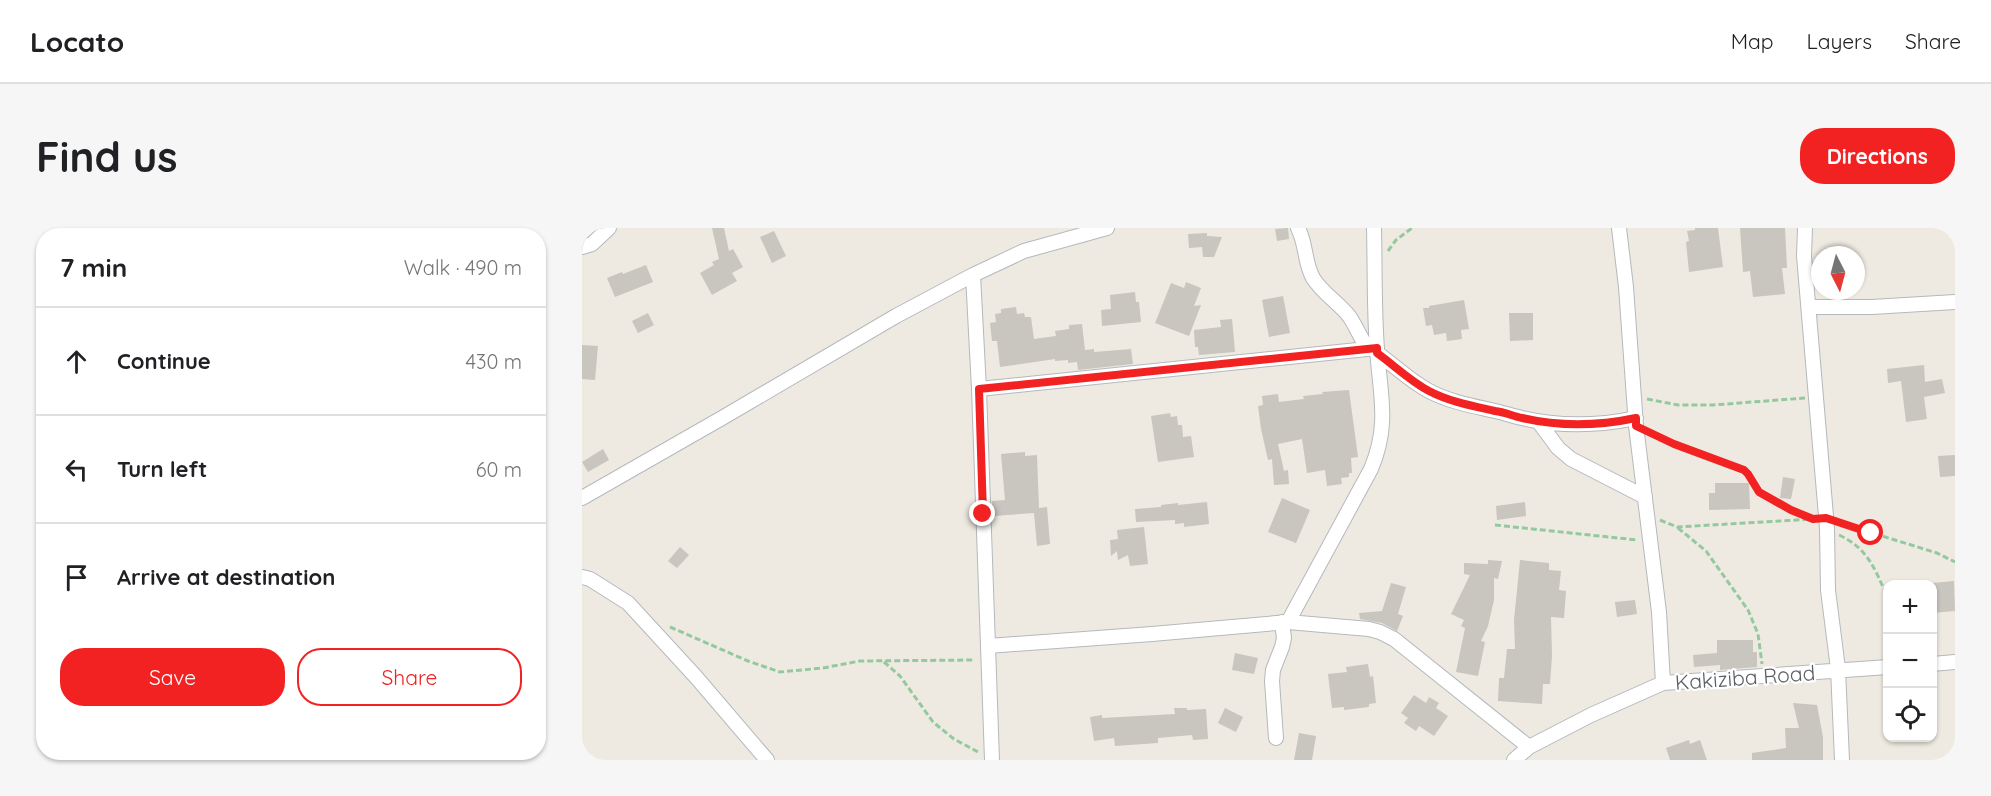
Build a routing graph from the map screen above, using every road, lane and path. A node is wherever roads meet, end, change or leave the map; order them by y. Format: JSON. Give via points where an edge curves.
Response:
{"nodes":[{"id":1,"x":609,"y":228,"type":"edge"},
{"id":2,"x":1107,"y":228,"type":"edge"},
{"id":3,"x":1298,"y":228,"type":"edge"},
{"id":4,"x":1374,"y":228,"type":"edge"},
{"id":5,"x":1412,"y":228,"type":"edge"},
{"id":6,"x":1619,"y":228,"type":"edge"},
{"id":7,"x":1805,"y":228,"type":"edge"},
{"id":8,"x":582,"y":247,"type":"edge"},
{"id":9,"x":1375,"y":269,"type":"junction"},
{"id":10,"x":973,"y":275,"type":"junction"},
{"id":11,"x":1955,"y":302,"type":"edge"},
{"id":12,"x":1809,"y":307,"type":"junction"},
{"id":13,"x":1374,"y":350,"type":"junction"},
{"id":14,"x":979,"y":389,"type":"junction"},
{"id":15,"x":1635,"y":397,"type":"junction"},
{"id":16,"x":1815,"y":397,"type":"junction"},
{"id":17,"x":1538,"y":421,"type":"junction"},
{"id":18,"x":1636,"y":422,"type":"junction"},
{"id":19,"x":1646,"y":497,"type":"junction"},
{"id":20,"x":582,"y":498,"type":"edge"},
{"id":21,"x":1648,"y":515,"type":"junction"},
{"id":22,"x":1822,"y":522,"type":"junction"},
{"id":23,"x":1495,"y":525,"type":"dead end"},
{"id":24,"x":1677,"y":527,"type":"junction"},
{"id":25,"x":1651,"y":541,"type":"junction"},
{"id":26,"x":1955,"y":562,"type":"edge"},
{"id":27,"x":582,"y":577,"type":"edge"},
{"id":28,"x":1883,"y":589,"type":"edge"},
{"id":29,"x":1285,"y":622,"type":"junction"},
{"id":30,"x":668,"y":627,"type":"dead end"},
{"id":31,"x":988,"y":653,"type":"junction"},
{"id":32,"x":883,"y":661,"type":"junction"},
{"id":33,"x":1955,"y":662,"type":"edge"},
{"id":34,"x":1937,"y":664,"type":"edge"},
{"id":35,"x":1883,"y":667,"type":"edge"},
{"id":36,"x":1838,"y":669,"type":"junction"},
{"id":37,"x":1763,"y":675,"type":"junction"},
{"id":38,"x":1663,"y":683,"type":"junction"},
{"id":39,"x":1276,"y":738,"type":"dead end"},
{"id":40,"x":1528,"y":747,"type":"junction"},
{"id":41,"x":767,"y":760,"type":"edge"},
{"id":42,"x":992,"y":760,"type":"edge"},
{"id":43,"x":1514,"y":760,"type":"edge"},
{"id":44,"x":1842,"y":760,"type":"edge"}],
"edges":[{"from":1,"to":8,"type":"street","via":[[592,244]]},
{"from":2,"to":10,"type":"street","via":[[1024,251]]},
{"from":3,"to":13,"type":"street","via":[[1312,277]]},
{"from":4,"to":9,"type":"street"},
{"from":5,"to":9,"type":"path","via":[[1396,240]]},
{"from":6,"to":15,"type":"street"},
{"from":7,"to":12,"type":"street"},
{"from":9,"to":13,"type":"street"},
{"from":10,"to":14,"type":"street"},
{"from":10,"to":20,"type":"street"},
{"from":11,"to":12,"type":"street"},
{"from":12,"to":16,"type":"street"},
{"from":13,"to":14,"type":"street"},
{"from":13,"to":17,"type":"street","via":[[1406,377],[1445,399]]},
{"from":13,"to":29,"type":"street","via":[[1383,413],[1380,449]]},
{"from":14,"to":31,"type":"street"},
{"from":15,"to":16,"type":"path","via":[[1678,405],[1713,405]]},
{"from":15,"to":18,"type":"street"},
{"from":16,"to":22,"type":"street"},
{"from":17,"to":18,"type":"street","via":[[1585,425]]},
{"from":17,"to":19,"type":"street","via":[[1571,459]]},
{"from":18,"to":19,"type":"street"},
{"from":18,"to":22,"type":"path","via":[[1674,444],[1744,470],[1767,498]]},
{"from":19,"to":21,"type":"street"},
{"from":21,"to":24,"type":"path"},
{"from":21,"to":25,"type":"street"},
{"from":22,"to":24,"type":"path"},
{"from":22,"to":26,"type":"path","via":[[1937,553]]},
{"from":22,"to":28,"type":"path","via":[[1866,555]]},
{"from":22,"to":36,"type":"street"},
{"from":23,"to":25,"type":"path"},
{"from":24,"to":37,"type":"path","via":[[1706,550],[1748,610],[1758,634]]},
{"from":25,"to":38,"type":"street"},
{"from":27,"to":41,"type":"street","via":[[628,603]]},
{"from":29,"to":31,"type":"street"},
{"from":29,"to":39,"type":"street","via":[[1272,681]]},
{"from":29,"to":40,"type":"street","via":[[1369,629],[1387,635]]},
{"from":30,"to":32,"type":"path","via":[[780,672]]},
{"from":31,"to":32,"type":"path"},
{"from":31,"to":42,"type":"street"},
{"from":32,"to":42,"type":"path","via":[[900,676],[933,722]]},
{"from":33,"to":34,"type":"street"},
{"from":35,"to":36,"type":"street","name":"Kakiziba Road"},
{"from":36,"to":37,"type":"street","name":"Kakiziba Road"},
{"from":36,"to":44,"type":"street"},
{"from":37,"to":38,"type":"street","name":"Kakiziba Road"},
{"from":38,"to":40,"type":"street","name":"Kakiziba Road"},
{"from":40,"to":43,"type":"street","name":"Kakiziba Road"}]}
